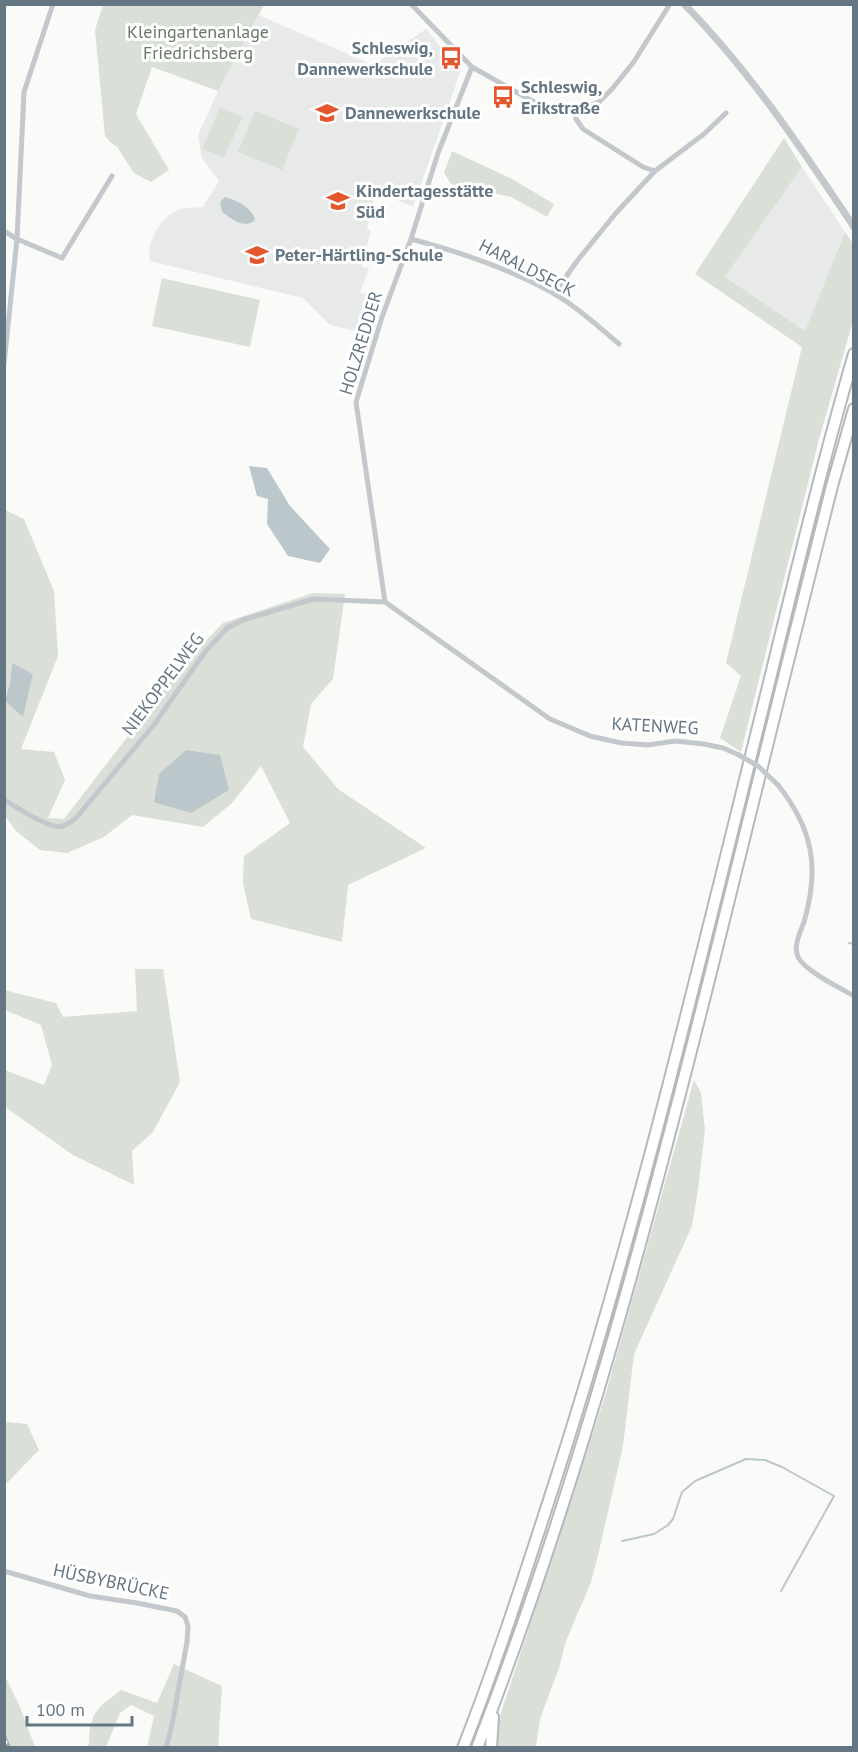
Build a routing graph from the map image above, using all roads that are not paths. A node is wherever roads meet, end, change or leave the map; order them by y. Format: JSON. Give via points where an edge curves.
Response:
{"nodes":[{"id":1,"x":53,"y":4,"type":"edge"},
{"id":2,"x":411,"y":4,"type":"edge"},
{"id":3,"x":670,"y":4,"type":"edge"},
{"id":4,"x":684,"y":4,"type":"edge"},
{"id":5,"x":472,"y":68,"type":"junction"},
{"id":6,"x":575,"y":111,"type":"junction"},
{"id":7,"x":726,"y":113,"type":"dead end"},
{"id":8,"x":655,"y":171,"type":"junction"},
{"id":9,"x":112,"y":176,"type":"dead end"},
{"id":10,"x":854,"y":227,"type":"edge"},
{"id":11,"x":4,"y":231,"type":"edge"},
{"id":12,"x":17,"y":238,"type":"junction"},
{"id":13,"x":411,"y":238,"type":"junction"},
{"id":14,"x":554,"y":294,"type":"junction"},
{"id":15,"x":619,"y":344,"type":"dead end"},
{"id":16,"x":854,"y":354,"type":"edge"},
{"id":17,"x":4,"y":364,"type":"edge"},
{"id":18,"x":854,"y":409,"type":"edge"},
{"id":19,"x":385,"y":602,"type":"junction"},
{"id":20,"x":4,"y":800,"type":"edge"},
{"id":21,"x":854,"y":996,"type":"edge"},
{"id":22,"x":4,"y":1571,"type":"edge"},
{"id":23,"x":496,"y":1699,"type":"junction"},
{"id":24,"x":166,"y":1748,"type":"edge"},
{"id":25,"x":463,"y":1748,"type":"edge"},
{"id":26,"x":477,"y":1748,"type":"edge"},
{"id":27,"x":491,"y":1748,"type":"edge"}],
"edges":[{"from":1,"to":12,"type":"street","via":[[24,92]]},
{"from":2,"to":5,"type":"street"},
{"from":3,"to":6,"type":"street","via":[[612,89],[599,102]]},
{"from":4,"to":10,"type":"street","via":[[756,87]]},
{"from":5,"to":6,"type":"street","via":[[534,102]]},
{"from":5,"to":13,"type":"street","name":"HOLZREDDER","via":[[438,153]]},
{"from":6,"to":8,"type":"street","via":[[583,129]]},
{"from":7,"to":8,"type":"street"},
{"from":8,"to":14,"type":"street","via":[[616,213]]},
{"from":9,"to":12,"type":"street","via":[[62,258]]},
{"from":11,"to":12,"type":"street"},
{"from":12,"to":17,"type":"street"},
{"from":13,"to":14,"type":"street","name":"HARALDSECK","via":[[488,262]]},
{"from":13,"to":19,"type":"street","name":"HOLZREDDER","via":[[356,402]]},
{"from":14,"to":15,"type":"street","name":"HARALDSECK"},
{"from":16,"to":25,"type":"highway","via":[[606,1317],[519,1594]]},
{"from":18,"to":23,"type":"highway","via":[[657,1182],[568,1487]]},
{"from":19,"to":20,"type":"street","name":"NIEKOPPELWEG","via":[[313,599],[227,628],[205,652],[153,726],[69,823],[50,825]]},
{"from":19,"to":21,"type":"street","name":"KATENWEG","bridge":true,"via":[[550,719],[590,736],[621,743],[675,741],[723,748],[758,766],[794,805],[812,857],[813,877],[796,955],[814,972]]},
{"from":22,"to":24,"type":"street","name":"HÜSBYBRÜCKE","via":[[90,1596],[177,1611],[185,1617],[187,1642]]},
{"from":23,"to":26,"type":"highway"},
{"from":23,"to":27,"type":"highway"}]}
